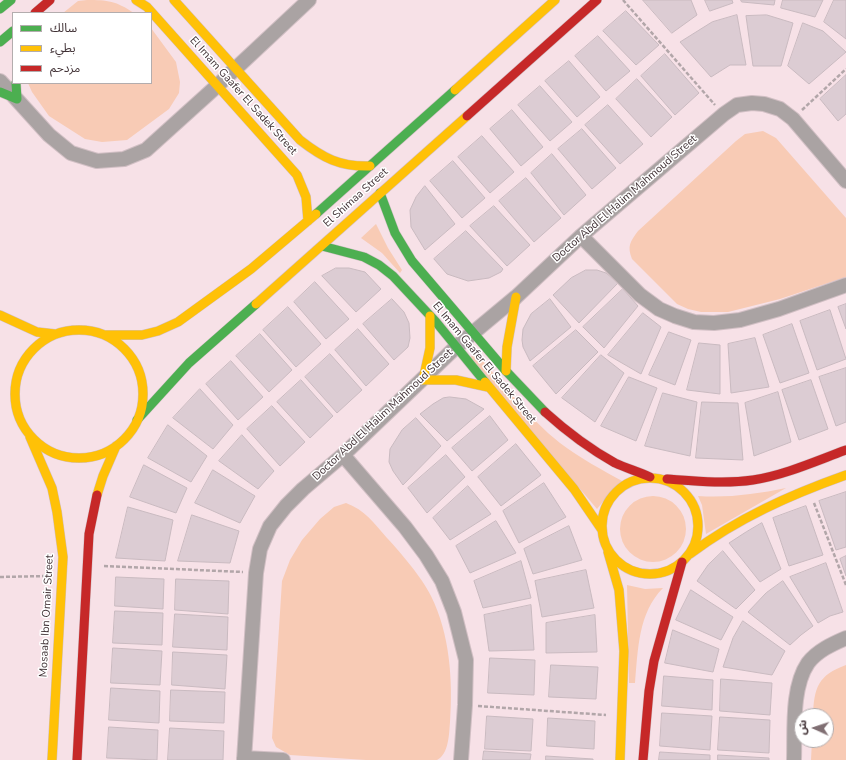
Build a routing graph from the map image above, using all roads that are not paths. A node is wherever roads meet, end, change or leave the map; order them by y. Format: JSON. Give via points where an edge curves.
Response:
{"nodes":[{"id":1,"x":11,"y":0,"type":"edge"},
{"id":2,"x":50,"y":0,"type":"edge"},
{"id":3,"x":136,"y":0,"type":"edge"},
{"id":4,"x":174,"y":0,"type":"edge"},
{"id":5,"x":309,"y":0,"type":"edge"},
{"id":6,"x":555,"y":0,"type":"edge"},
{"id":7,"x":597,"y":0,"type":"edge"},
{"id":8,"x":0,"y":9,"type":"edge"},
{"id":9,"x":36,"y":12,"type":"edge"},
{"id":10,"x":151,"y":12,"type":"edge"},
{"id":11,"x":152,"y":13,"type":"edge"},
{"id":12,"x":12,"y":33,"type":"edge"},
{"id":13,"x":0,"y":42,"type":"edge"},
{"id":14,"x":236,"y":68,"type":"junction"},
{"id":15,"x":0,"y":81,"type":"edge"},
{"id":16,"x":16,"y":84,"type":"edge"},
{"id":17,"x":218,"y":85,"type":"junction"},
{"id":18,"x":0,"y":92,"type":"edge"},
{"id":19,"x":17,"y":99,"type":"junction"},
{"id":20,"x":370,"y":166,"type":"junction"},
{"id":21,"x":846,"y":181,"type":"edge"},
{"id":22,"x":380,"y":193,"type":"junction"},
{"id":23,"x":308,"y":221,"type":"junction"},
{"id":24,"x":581,"y":236,"type":"junction"},
{"id":25,"x":322,"y":246,"type":"junction"},
{"id":26,"x":846,"y":285,"type":"edge"},
{"id":27,"x":516,"y":297,"type":"junction"},
{"id":28,"x":0,"y":315,"type":"edge"},
{"id":29,"x":430,"y":316,"type":"junction"},
{"id":30,"x":474,"y":332,"type":"junction"},
{"id":31,"x":55,"y":334,"type":"junction"},
{"id":32,"x":105,"y":335,"type":"junction"},
{"id":33,"x":456,"y":347,"type":"junction"},
{"id":34,"x":506,"y":372,"type":"junction"},
{"id":35,"x":423,"y":380,"type":"junction"},
{"id":36,"x":488,"y":387,"type":"junction"},
{"id":37,"x":6,"y":394,"type":"dead end"},
{"id":38,"x":19,"y":417,"type":"junction"},
{"id":39,"x":137,"y":420,"type":"junction"},
{"id":40,"x":27,"y":431,"type":"junction"},
{"id":41,"x":116,"y":446,"type":"junction"},
{"id":42,"x":846,"y":450,"type":"edge"},
{"id":43,"x":343,"y":455,"type":"junction"},
{"id":44,"x":846,"y":475,"type":"edge"},
{"id":45,"x":650,"y":477,"type":"junction"},
{"id":46,"x":662,"y":478,"type":"junction"},
{"id":47,"x":602,"y":530,"type":"junction"},
{"id":48,"x":606,"y":544,"type":"junction"},
{"id":49,"x":685,"y":559,"type":"junction"},
{"id":50,"x":846,"y":638,"type":"edge"},
{"id":51,"x":244,"y":759,"type":"edge"},
{"id":52,"x":52,"y":760,"type":"edge"},
{"id":53,"x":77,"y":760,"type":"edge"},
{"id":54,"x":283,"y":760,"type":"edge"},
{"id":55,"x":461,"y":760,"type":"edge"},
{"id":56,"x":620,"y":760,"type":"edge"},
{"id":57,"x":643,"y":760,"type":"edge"},
{"id":58,"x":794,"y":760,"type":"edge"}],
"edges":[{"from":1,"to":8,"type":"street"},
{"from":2,"to":9,"type":"street"},
{"from":3,"to":10,"type":"street","name":"El Imam Gaafer El Sadek Street"},
{"from":4,"to":14,"type":"street","name":"El Imam Gaafer El Sadek Street"},
{"from":5,"to":14,"type":"street"},
{"from":6,"to":20,"type":"street","name":"El Shimaa Street"},
{"from":7,"to":22,"type":"street","name":"El Shimaa Street"},
{"from":11,"to":17,"type":"street","name":"El Imam Gaafer El Sadek Street"},
{"from":12,"to":13,"type":"street"},
{"from":14,"to":17,"type":"street"},
{"from":14,"to":20,"type":"street","name":"El Imam Gaafer El Sadek Street","via":[[300,140],[317,154],[334,162],[357,167]]},
{"from":15,"to":19,"type":"street"},
{"from":16,"to":19,"type":"street"},
{"from":17,"to":19,"type":"street","via":[[146,150],[124,159],[97,161],[71,153],[50,136]]},
{"from":17,"to":23,"type":"street","name":"El Imam Gaafer El Sadek Street","via":[[297,175],[305,190],[309,207]]},
{"from":18,"to":19,"type":"street"},
{"from":20,"to":23,"type":"street","name":"El Shimaa Street"},
{"from":21,"to":24,"type":"street","name":"Doctor Abd El Halim Mahmoud Street","via":[[793,119],[780,109],[764,104],[737,105]]},
{"from":22,"to":25,"type":"street","name":"El Shimaa Street"},
{"from":22,"to":30,"type":"street","name":"El Imam Gaafer El Sadek Street","via":[[395,233],[412,261]]},
{"from":23,"to":32,"type":"street","name":"El Shimaa Street","via":[[251,269],[178,322],[142,335]]},
{"from":24,"to":26,"type":"street","via":[[640,295],[659,309],[694,322],[740,320]]},
{"from":24,"to":27,"type":"street","name":"Doctor Abd El Halim Mahmoud Street"},
{"from":25,"to":29,"type":"street","name":"El Imam Gaafer El Sadek Street","via":[[364,257],[379,265]]},
{"from":25,"to":39,"type":"street","name":"El Shimaa Street","via":[[189,363]]},
{"from":27,"to":30,"type":"street","name":"Doctor Abd El Halim Mahmoud Street"},
{"from":27,"to":34,"type":"street","via":[[510,322]]},
{"from":28,"to":31,"type":"street","via":[[37,332]]},
{"from":29,"to":33,"type":"street","name":"El Imam Gaafer El Sadek Street"},
{"from":29,"to":35,"type":"street","via":[[430,348]]},
{"from":30,"to":33,"type":"street","name":"Doctor Abd El Halim Mahmoud Street"},
{"from":30,"to":34,"type":"street","name":"El Imam Gaafer El Sadek Street"},
{"from":31,"to":32,"type":"street","via":[[71,330],[88,330]]},
{"from":31,"to":38,"type":"street","via":[[42,341],[23,362],[15,389]]},
{"from":32,"to":39,"type":"street","via":[[131,356],[139,371],[143,387],[142,404]]},
{"from":33,"to":35,"type":"street","name":"Doctor Abd El Halim Mahmoud Street"},
{"from":33,"to":36,"type":"street","name":"El Imam Gaafer El Sadek Street"},
{"from":34,"to":45,"type":"street","name":"El Imam Gaafer El Sadek Street","via":[[565,430],[616,463]]},
{"from":35,"to":36,"type":"street","via":[[467,380]]},
{"from":35,"to":43,"type":"street","name":"Doctor Abd El Halim Mahmoud Street"},
{"from":36,"to":47,"type":"street","name":"El Imam Gaafer El Sadek Street","via":[[574,489]]},
{"from":37,"to":38,"type":"street"},
{"from":38,"to":40,"type":"street"},
{"from":39,"to":41,"type":"street"},
{"from":40,"to":41,"type":"street","via":[[43,447],[69,457],[86,458],[102,454]]},
{"from":40,"to":52,"type":"street","name":"Mosaab Ibn Omair Street","via":[[52,488],[63,557]]},
{"from":41,"to":53,"type":"street","via":[[93,507],[87,549]]},
{"from":42,"to":46,"type":"street","via":[[753,480],[724,482]]},
{"from":43,"to":51,"type":"street","name":"Doctor Abd El Halim Mahmoud Street","via":[[286,506],[270,526],[260,549],[256,573]]},
{"from":43,"to":55,"type":"street","via":[[426,555],[442,581],[454,612],[464,654],[466,677]]},
{"from":44,"to":49,"type":"street","via":[[808,488],[753,513],[723,530]]},
{"from":45,"to":46,"type":"street"},
{"from":45,"to":47,"type":"street","via":[[634,480],[620,488],[610,499],[604,514]]},
{"from":46,"to":49,"type":"street","via":[[688,495],[696,510],[699,526],[696,542]]},
{"from":47,"to":48,"type":"street"},
{"from":48,"to":49,"type":"street","via":[[614,557],[625,567],[639,573],[654,574],[669,570]]},
{"from":48,"to":56,"type":"street","via":[[619,590],[624,651]]},
{"from":49,"to":57,"type":"street","via":[[654,661]]},
{"from":50,"to":58,"type":"street","via":[[819,652],[808,663],[802,676],[796,705]]},
{"from":51,"to":54,"type":"street"}]}
